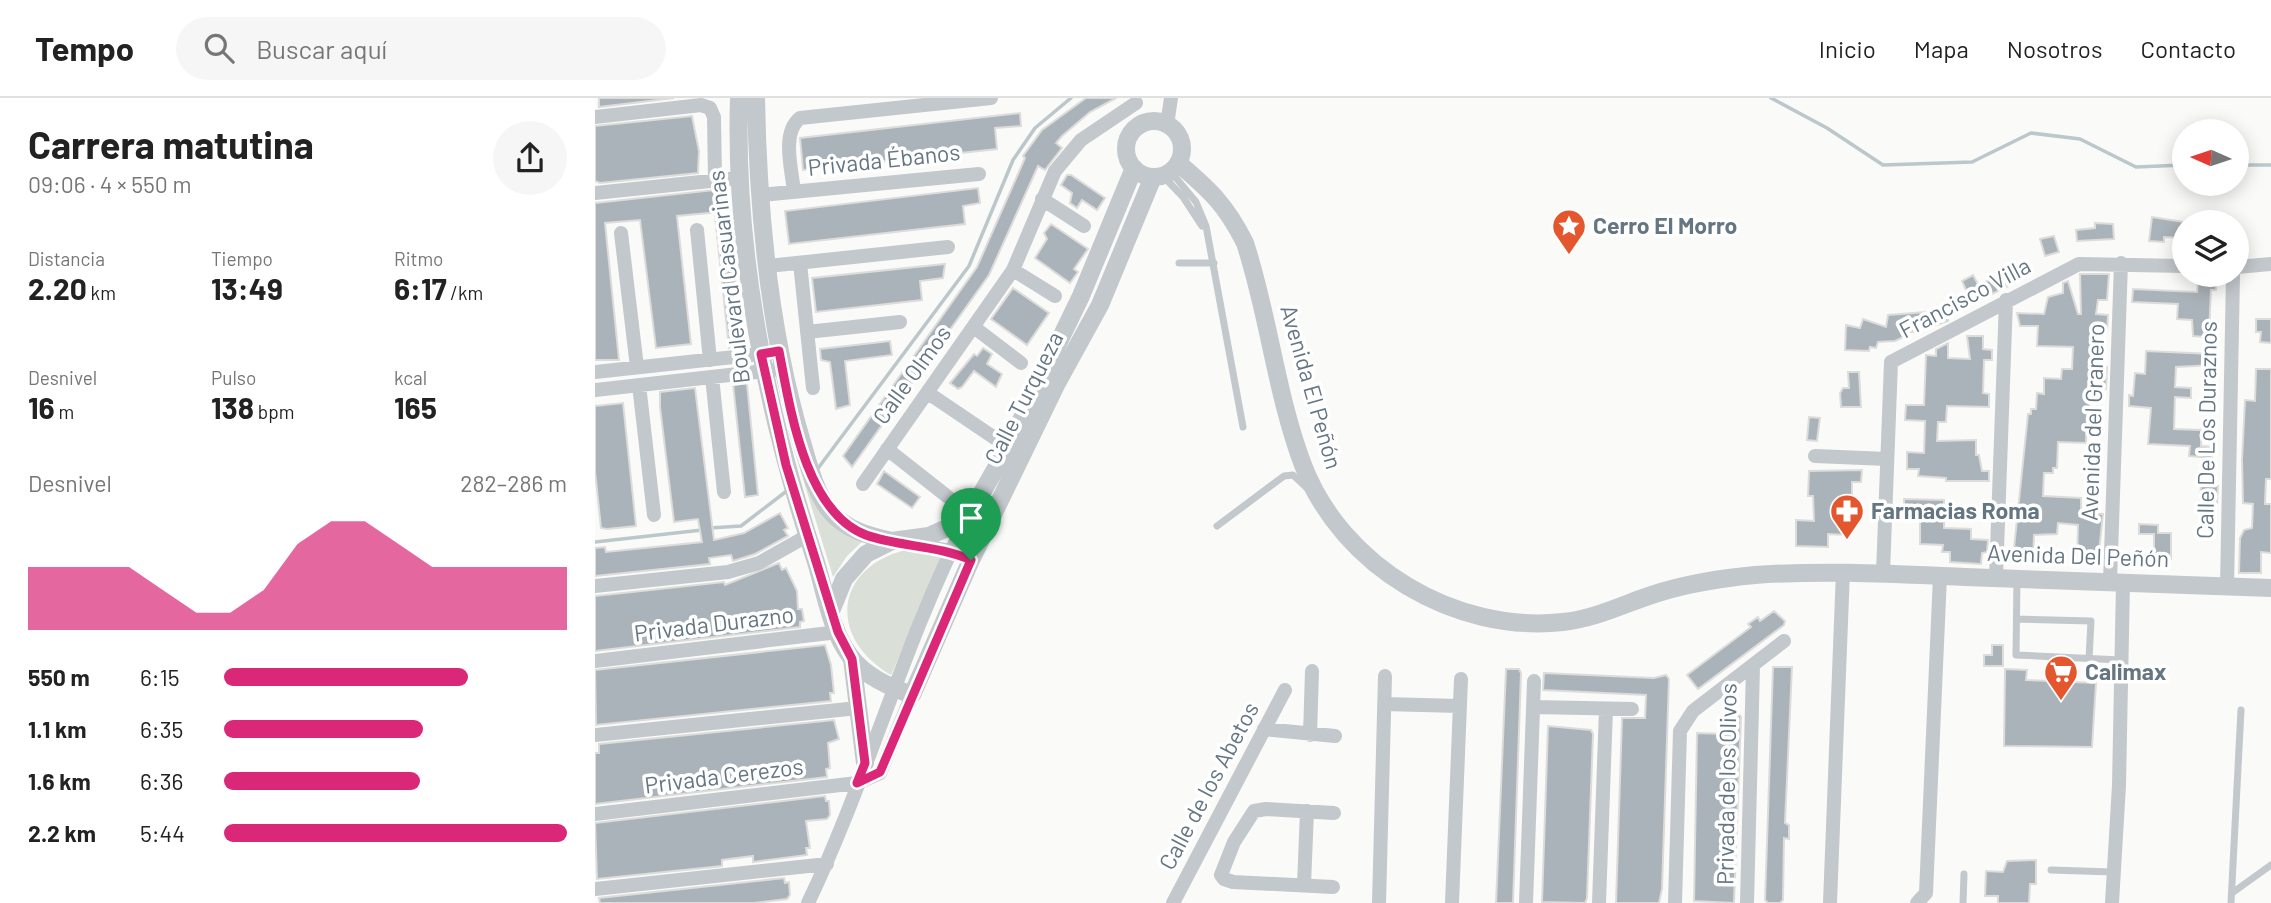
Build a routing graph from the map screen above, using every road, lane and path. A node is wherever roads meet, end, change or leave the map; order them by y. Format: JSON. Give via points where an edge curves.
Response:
{"nodes":[{"id":1,"x":739,"y":98,"type":"edge"},
{"id":2,"x":756,"y":98,"type":"edge"},
{"id":3,"x":991,"y":98,"type":"edge"},
{"id":4,"x":1171,"y":98,"type":"edge"},
{"id":5,"x":1136,"y":103,"type":"dead end"},
{"id":6,"x":595,"y":117,"type":"edge"},
{"id":7,"x":1167,"y":125,"type":"junction"},
{"id":8,"x":1134,"y":168,"type":"junction"},
{"id":9,"x":1166,"y":172,"type":"junction"},
{"id":10,"x":979,"y":174,"type":"dead end"},
{"id":11,"x":740,"y":178,"type":"junction"},
{"id":12,"x":715,"y":179,"type":"junction"},
{"id":13,"x":794,"y":192,"type":"junction"},
{"id":14,"x":595,"y":193,"type":"edge"},
{"id":15,"x":761,"y":195,"type":"junction"},
{"id":16,"x":1042,"y":199,"type":"junction"},
{"id":17,"x":1084,"y":226,"type":"dead end"},
{"id":18,"x":697,"y":230,"type":"dead end"},
{"id":19,"x":621,"y":233,"type":"dead end"},
{"id":20,"x":948,"y":247,"type":"dead end"},
{"id":21,"x":800,"y":263,"type":"junction"},
{"id":22,"x":1179,"y":263,"type":"dead end"},
{"id":23,"x":1214,"y":263,"type":"junction"},
{"id":24,"x":2121,"y":263,"type":"junction"},
{"id":25,"x":2271,"y":264,"type":"edge"},
{"id":26,"x":2172,"y":265,"type":"edge"},
{"id":27,"x":768,"y":266,"type":"junction"},
{"id":28,"x":2249,"y":266,"type":"edge"},
{"id":29,"x":1013,"y":270,"type":"junction"},
{"id":30,"x":2233,"y":287,"type":"edge"},
{"id":31,"x":1055,"y":296,"type":"dead end"},
{"id":32,"x":2006,"y":300,"type":"junction"},
{"id":33,"x":901,"y":322,"type":"dead end"},
{"id":34,"x":975,"y":328,"type":"junction"},
{"id":35,"x":807,"y":332,"type":"junction"},
{"id":36,"x":710,"y":360,"type":"junction"},
{"id":37,"x":781,"y":360,"type":"junction"},
{"id":38,"x":763,"y":363,"type":"junction"},
{"id":39,"x":1021,"y":363,"type":"dead end"},
{"id":40,"x":637,"y":367,"type":"junction"},
{"id":41,"x":595,"y":372,"type":"edge"},
{"id":42,"x":712,"y":377,"type":"junction"},
{"id":43,"x":639,"y":384,"type":"junction"},
{"id":44,"x":813,"y":388,"type":"dead end"},
{"id":45,"x":595,"y":390,"type":"edge"},
{"id":46,"x":928,"y":393,"type":"junction"},
{"id":47,"x":794,"y":417,"type":"junction"},
{"id":48,"x":774,"y":422,"type":"junction"},
{"id":49,"x":1243,"y":427,"type":"dead end"},
{"id":50,"x":1007,"y":447,"type":"junction"},
{"id":51,"x":887,"y":449,"type":"junction"},
{"id":52,"x":1815,"y":456,"type":"dead end"},
{"id":53,"x":1887,"y":459,"type":"junction"},
{"id":54,"x":863,"y":484,"type":"dead end"},
{"id":55,"x":724,"y":492,"type":"dead end"},
{"id":56,"x":949,"y":497,"type":"dead end"},
{"id":57,"x":1324,"y":506,"type":"junction"},
{"id":58,"x":654,"y":514,"type":"dead end"},
{"id":59,"x":967,"y":519,"type":"junction"},
{"id":60,"x":1217,"y":526,"type":"dead end"},
{"id":61,"x":807,"y":536,"type":"junction"},
{"id":62,"x":892,"y":541,"type":"junction"},
{"id":63,"x":951,"y":551,"type":"junction"},
{"id":64,"x":971,"y":560,"type":"junction"},
{"id":65,"x":1843,"y":571,"type":"junction"},
{"id":66,"x":1883,"y":573,"type":"junction"},
{"id":67,"x":1940,"y":576,"type":"junction"},
{"id":68,"x":1996,"y":578,"type":"junction"},
{"id":69,"x":2017,"y":579,"type":"junction"},
{"id":70,"x":2116,"y":582,"type":"junction"},
{"id":71,"x":595,"y":586,"type":"edge"},
{"id":72,"x":2227,"y":586,"type":"junction"},
{"id":73,"x":2271,"y":588,"type":"edge"},
{"id":74,"x":831,"y":611,"type":"junction"},
{"id":75,"x":2017,"y":619,"type":"junction"},
{"id":76,"x":838,"y":632,"type":"junction"},
{"id":77,"x":1784,"y":641,"type":"dead end"},
{"id":78,"x":852,"y":659,"type":"junction"},
{"id":79,"x":2089,"y":659,"type":"junction"},
{"id":80,"x":2121,"y":660,"type":"junction"},
{"id":81,"x":595,"y":661,"type":"edge"},
{"id":82,"x":1753,"y":667,"type":"junction"},
{"id":83,"x":1312,"y":671,"type":"dead end"},
{"id":84,"x":1385,"y":676,"type":"dead end"},
{"id":85,"x":1461,"y":679,"type":"dead end"},
{"id":86,"x":1534,"y":681,"type":"dead end"},
{"id":87,"x":893,"y":688,"type":"junction"},
{"id":88,"x":1285,"y":690,"type":"dead end"},
{"id":89,"x":912,"y":695,"type":"junction"},
{"id":90,"x":1384,"y":704,"type":"junction"},
{"id":91,"x":1459,"y":706,"type":"junction"},
{"id":92,"x":1534,"y":707,"type":"junction"},
{"id":93,"x":857,"y":708,"type":"junction"},
{"id":94,"x":1607,"y":709,"type":"junction"},
{"id":95,"x":1632,"y":709,"type":"dead end"},
{"id":96,"x":2241,"y":710,"type":"dead end"},
{"id":97,"x":1264,"y":729,"type":"junction"},
{"id":98,"x":1310,"y":734,"type":"junction"},
{"id":99,"x":595,"y":735,"type":"edge"},
{"id":100,"x":1335,"y":736,"type":"dead end"},
{"id":101,"x":865,"y":763,"type":"junction"},
{"id":102,"x":857,"y":783,"type":"junction"},
{"id":103,"x":1307,"y":811,"type":"junction"},
{"id":104,"x":1334,"y":813,"type":"dead end"},
{"id":105,"x":595,"y":814,"type":"edge"},
{"id":106,"x":1212,"y":827,"type":"junction"},
{"id":107,"x":1234,"y":842,"type":"junction"},
{"id":108,"x":827,"y":864,"type":"junction"},
{"id":109,"x":2271,"y":865,"type":"edge"},
{"id":110,"x":2051,"y":870,"type":"dead end"},
{"id":111,"x":2114,"y":872,"type":"junction"},
{"id":112,"x":1964,"y":874,"type":"dead end"},
{"id":113,"x":1304,"y":885,"type":"junction"},
{"id":114,"x":1333,"y":887,"type":"dead end"},
{"id":115,"x":595,"y":889,"type":"edge"},
{"id":116,"x":2232,"y":893,"type":"junction"},
{"id":117,"x":808,"y":903,"type":"edge"},
{"id":118,"x":1173,"y":903,"type":"edge"},
{"id":119,"x":1379,"y":903,"type":"edge"},
{"id":120,"x":1452,"y":903,"type":"edge"},
{"id":121,"x":1526,"y":903,"type":"edge"},
{"id":122,"x":1599,"y":903,"type":"edge"},
{"id":123,"x":1675,"y":903,"type":"edge"},
{"id":124,"x":1747,"y":903,"type":"edge"},
{"id":125,"x":1830,"y":903,"type":"edge"},
{"id":126,"x":1917,"y":903,"type":"edge"},
{"id":127,"x":1962,"y":903,"type":"edge"},
{"id":128,"x":2112,"y":903,"type":"edge"},
{"id":129,"x":2231,"y":903,"type":"edge"}],
"edges":[{"from":1,"to":11,"type":"street","name":"Boulevard Casuarinas"},
{"from":2,"to":15,"type":"street","name":"Boulevard Casuarinas"},
{"from":3,"to":13,"type":"street","name":"Privada Ébanos","via":[[800,118],[789,135]]},
{"from":4,"to":7,"type":"street"},
{"from":5,"to":16,"type":"street","name":"Calle Olmos","via":[[1081,140],[1055,171]]},
{"from":6,"to":12,"type":"street","via":[[710,108]]},
{"from":7,"to":8,"type":"street","via":[[1151,121],[1132,132],[1126,153]]},
{"from":7,"to":9,"type":"street","via":[[1181,142]]},
{"from":8,"to":9,"type":"street"},
{"from":8,"to":50,"type":"street","name":"Calle Turqueza","via":[[1081,296]]},
{"from":9,"to":23,"type":"lane","via":[[1207,236]]},
{"from":9,"to":57,"type":"street","name":"Avenida El Peñón","via":[[1216,194],[1245,243],[1303,464]]},
{"from":9,"to":64,"type":"street","name":"Calle Turqueza"},
{"from":10,"to":13,"type":"street","name":"Privada Ébanos"},
{"from":11,"to":12,"type":"street"},
{"from":11,"to":38,"type":"street","name":"Boulevard Casuarinas"},
{"from":12,"to":14,"type":"street"},
{"from":13,"to":15,"type":"street","name":"Privada Ébanos"},
{"from":15,"to":27,"type":"street","name":"Boulevard Casuarinas"},
{"from":16,"to":17,"type":"street"},
{"from":16,"to":29,"type":"street","name":"Calle Olmos"},
{"from":18,"to":36,"type":"street"},
{"from":19,"to":40,"type":"street"},
{"from":20,"to":21,"type":"street"},
{"from":21,"to":27,"type":"street"},
{"from":21,"to":35,"type":"street"},
{"from":22,"to":23,"type":"lane"},
{"from":23,"to":49,"type":"lane"},
{"from":24,"to":26,"type":"street","name":"Francisco Villa"},
{"from":24,"to":32,"type":"street","name":"Francisco Villa","via":[[2078,264]]},
{"from":24,"to":70,"type":"street","name":"Avenida del Granero"},
{"from":25,"to":28,"type":"street"},
{"from":27,"to":37,"type":"street","name":"Boulevard Casuarinas"},
{"from":29,"to":31,"type":"street"},
{"from":29,"to":34,"type":"street","name":"Calle Olmos"},
{"from":30,"to":72,"type":"street","name":"Calle De Los Duraznos"},
{"from":32,"to":53,"type":"street","name":"Francisco Villa","via":[[1891,362]]},
{"from":32,"to":68,"type":"street"},
{"from":33,"to":35,"type":"street"},
{"from":34,"to":39,"type":"street","name":"Calle Olmos"},
{"from":34,"to":46,"type":"street","name":"Calle Olmos"},
{"from":35,"to":44,"type":"street"},
{"from":36,"to":38,"type":"street"},
{"from":36,"to":40,"type":"street"},
{"from":37,"to":38,"type":"street"},
{"from":37,"to":47,"type":"street","name":"Boulevard Casuarinas"},
{"from":38,"to":42,"type":"street"},
{"from":38,"to":48,"type":"street","name":"Boulevard Casuarinas"},
{"from":40,"to":41,"type":"street"},
{"from":42,"to":43,"type":"street"},
{"from":42,"to":55,"type":"street"},
{"from":43,"to":45,"type":"street"},
{"from":43,"to":58,"type":"street"},
{"from":46,"to":50,"type":"street"},
{"from":46,"to":51,"type":"street","name":"Calle Olmos"},
{"from":47,"to":48,"type":"street"},
{"from":47,"to":62,"type":"street","name":"Boulevard Casuarinas","via":[[815,483],[830,511],[854,529]]},
{"from":48,"to":61,"type":"street","name":"Boulevard Casuarinas"},
{"from":50,"to":59,"type":"street","name":"Calle Turqueza"},
{"from":51,"to":54,"type":"street","name":"Calle Olmos"},
{"from":51,"to":56,"type":"street","name":"Calle Olmos"},
{"from":52,"to":53,"type":"street"},
{"from":53,"to":66,"type":"street","name":"Francisco Villa"},
{"from":57,"to":60,"type":"lane","via":[[1293,475],[1284,476]]},
{"from":57,"to":65,"type":"street","name":"Avenida El Peñón","via":[[1376,564],[1411,589],[1451,608],[1524,624],[1609,613],[1703,582]]},
{"from":59,"to":62,"type":"street","via":[[929,536]]},
{"from":59,"to":63,"type":"street","name":"Calle Turqueza"},
{"from":61,"to":71,"type":"street","via":[[759,563],[728,572]]},
{"from":61,"to":74,"type":"street","name":"Boulevard Casuarinas"},
{"from":62,"to":63,"type":"street","name":"Boulevard Casuarinas"},
{"from":62,"to":74,"type":"street","via":[[866,554],[851,569]]},
{"from":63,"to":64,"type":"street","name":"Boulevard Casuarinas"},
{"from":63,"to":87,"type":"street","name":"Calle Turqueza"},
{"from":64,"to":89,"type":"street","name":"Calle Turqueza"},
{"from":65,"to":66,"type":"street","name":"Avenida El Peñón"},
{"from":65,"to":125,"type":"street"},
{"from":66,"to":67,"type":"street","name":"Avenida Del Peñón"},
{"from":67,"to":68,"type":"street","name":"Avenida Del Peñón"},
{"from":67,"to":126,"type":"street","via":[[1926,893]]},
{"from":68,"to":69,"type":"street","name":"Avenida Del Peñón"},
{"from":69,"to":70,"type":"street","name":"Avenida Del Peñón"},
{"from":69,"to":75,"type":"lane"},
{"from":70,"to":72,"type":"street","name":"Avenida Del Peñón"},
{"from":70,"to":80,"type":"street","name":"Avenida del Granero"},
{"from":72,"to":73,"type":"street","name":"Avenida Del Peñón"},
{"from":74,"to":76,"type":"street","name":"Boulevard Casuarinas"},
{"from":75,"to":79,"type":"lane","via":[[2016,655]]},
{"from":75,"to":79,"type":"lane","via":[[2091,621]]},
{"from":76,"to":78,"type":"street","name":"Boulevard Casuarinas"},
{"from":76,"to":81,"type":"street","name":"Privada Durazno"},
{"from":77,"to":82,"type":"street","name":"Privada de los Olivos"},
{"from":78,"to":87,"type":"street","name":"Boulevard Casuarinas"},
{"from":78,"to":93,"type":"street"},
{"from":79,"to":80,"type":"lane"},
{"from":80,"to":111,"type":"street","name":"Avenida del Granero"},
{"from":82,"to":123,"type":"street","name":"Privada de los Olivos","via":[[1693,711],[1680,731]]},
{"from":82,"to":124,"type":"street","name":"Privada de los Olivos"},
{"from":83,"to":98,"type":"street"},
{"from":84,"to":90,"type":"street"},
{"from":85,"to":91,"type":"street"},
{"from":86,"to":92,"type":"street"},
{"from":87,"to":89,"type":"street","name":"Boulevard Casuarinas"},
{"from":87,"to":101,"type":"street","name":"Calle Turqueza"},
{"from":88,"to":97,"type":"street","name":"Calle de los Abetos"},
{"from":89,"to":102,"type":"street","name":"Calle Turqueza","via":[[880,772]]},
{"from":90,"to":91,"type":"street"},
{"from":90,"to":119,"type":"street"},
{"from":91,"to":120,"type":"street"},
{"from":92,"to":94,"type":"street"},
{"from":92,"to":121,"type":"street"},
{"from":93,"to":99,"type":"street"},
{"from":93,"to":101,"type":"street"},
{"from":94,"to":95,"type":"street"},
{"from":94,"to":122,"type":"street"},
{"from":96,"to":116,"type":"lane"},
{"from":97,"to":98,"type":"street"},
{"from":97,"to":106,"type":"street","name":"Calle de los Abetos"},
{"from":98,"to":100,"type":"street"},
{"from":101,"to":102,"type":"street","name":"Calle Turqueza"},
{"from":102,"to":105,"type":"street","name":"Privada Cerezos"},
{"from":102,"to":108,"type":"street","name":"Calle Turqueza"},
{"from":103,"to":104,"type":"street"},
{"from":103,"to":107,"type":"street","via":[[1254,811]]},
{"from":103,"to":113,"type":"street"},
{"from":106,"to":107,"type":"street"},
{"from":106,"to":118,"type":"street","name":"Calle de los Abetos"},
{"from":107,"to":113,"type":"street","via":[[1222,868],[1224,879]]},
{"from":108,"to":115,"type":"street"},
{"from":108,"to":117,"type":"street","name":"Calle Turqueza"},
{"from":109,"to":116,"type":"lane"},
{"from":110,"to":111,"type":"lane"},
{"from":111,"to":128,"type":"street","name":"Avenida del Granero"},
{"from":112,"to":127,"type":"lane"},
{"from":113,"to":114,"type":"street"},
{"from":116,"to":129,"type":"lane"}]}
